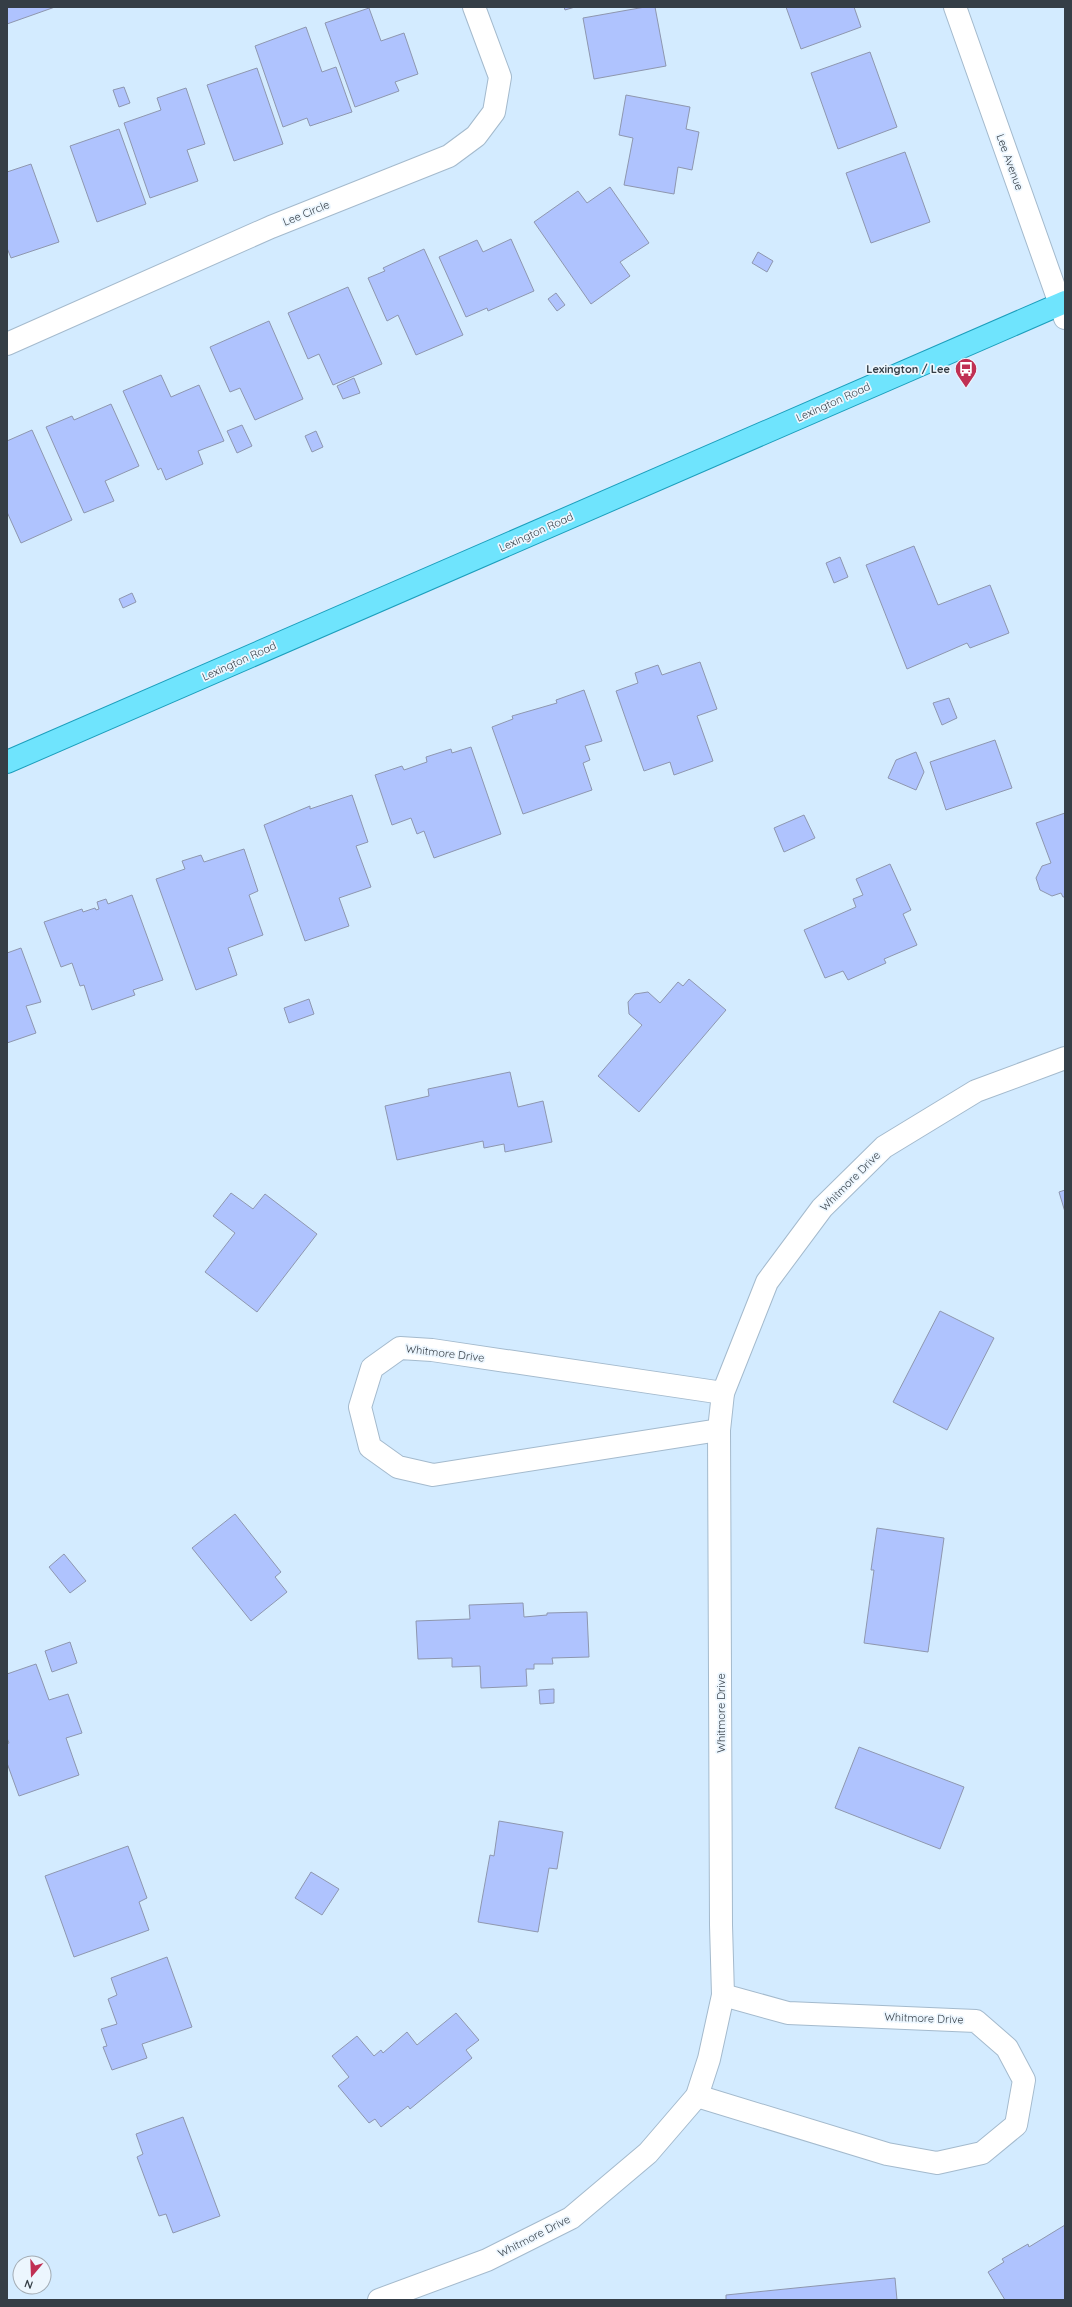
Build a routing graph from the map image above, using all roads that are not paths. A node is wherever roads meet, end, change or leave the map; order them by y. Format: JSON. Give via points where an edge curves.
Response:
{"nodes":[{"id":1,"x":474,"y":7,"type":"edge"},
{"id":2,"x":955,"y":7,"type":"edge"},
{"id":3,"x":1063,"y":308,"type":"edge"},
{"id":4,"x":7,"y":344,"type":"edge"},
{"id":5,"x":7,"y":762,"type":"edge"},
{"id":6,"x":1065,"y":1058,"type":"edge"},
{"id":7,"x":723,"y":1393,"type":"junction"},
{"id":8,"x":718,"y":1430,"type":"junction"},
{"id":9,"x":724,"y":1995,"type":"junction"},
{"id":10,"x":697,"y":2096,"type":"junction"},
{"id":11,"x":379,"y":2300,"type":"edge"}],
"edges":[{"from":1,"to":4,"type":"street","name":"Lee Circle","via":[[500,77],[494,112],[476,136],[449,156],[271,227]]},
{"from":2,"to":3,"type":"street","name":"Lee Avenue"},
{"from":3,"to":5,"type":"main road","name":"Lexington Road"},
{"from":6,"to":7,"type":"street","name":"Whitmore Drive","via":[[976,1091],[884,1147],[822,1208],[767,1282]]},
{"from":7,"to":8,"type":"street","name":"Whitmore Drive"},
{"from":7,"to":8,"type":"street","name":"Whitmore Drive","via":[[432,1350],[400,1348],[372,1368],[360,1407],[370,1447],[398,1467],[433,1475]]},
{"from":8,"to":9,"type":"street","name":"Whitmore Drive","via":[[721,1925]]},
{"from":9,"to":10,"type":"street","name":"Whitmore Drive","via":[[709,2059]]},
{"from":9,"to":10,"type":"street","name":"Whitmore Drive","via":[[788,2013],[976,2020],[1006,2048],[1024,2080],[1016,2125],[982,2153],[937,2163],[887,2154]]},
{"from":10,"to":11,"type":"street","name":"Whitmore Drive","via":[[648,2152],[572,2218],[487,2260]]}]}
